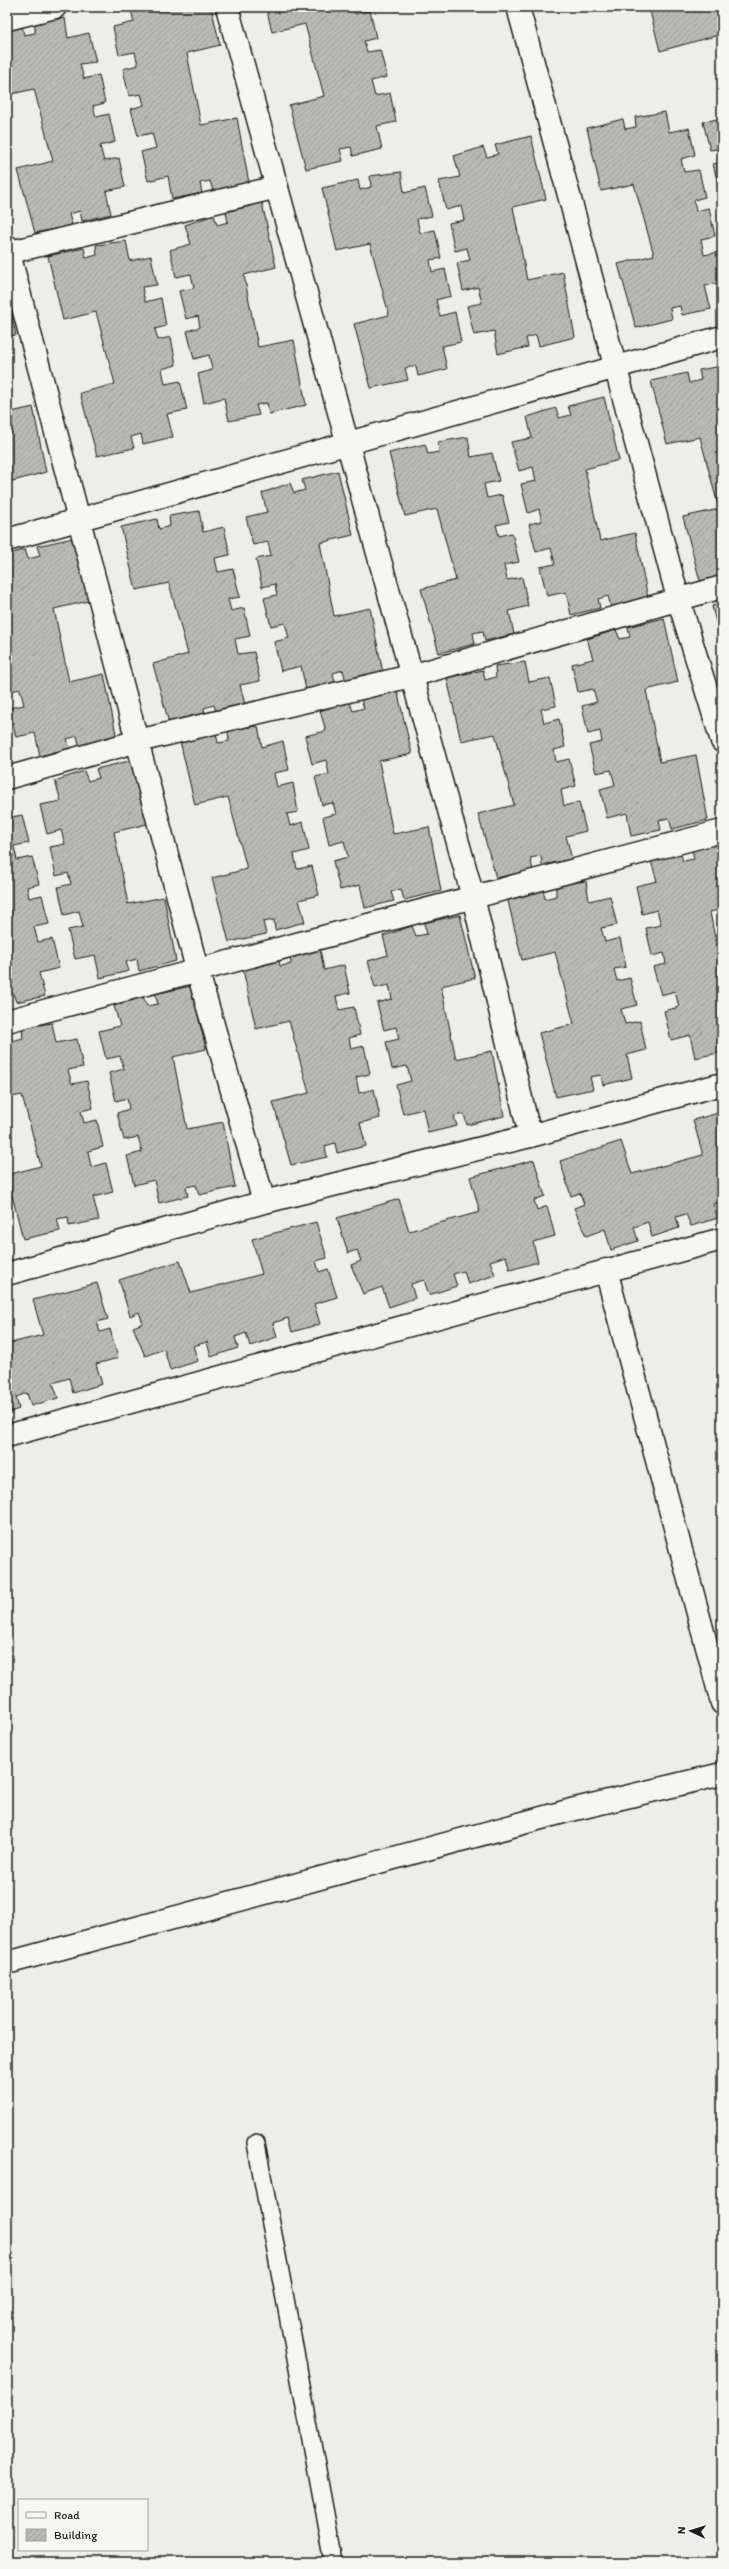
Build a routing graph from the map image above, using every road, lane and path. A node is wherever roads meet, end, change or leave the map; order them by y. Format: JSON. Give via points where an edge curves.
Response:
{"nodes":[{"id":1,"x":55,"y":7,"type":"edge"},
{"id":2,"x":227,"y":7,"type":"edge"},
{"id":3,"x":518,"y":7,"type":"edge"},
{"id":4,"x":7,"y":19,"type":"edge"},
{"id":5,"x":277,"y":187,"type":"junction"},
{"id":6,"x":8,"y":250,"type":"edge"},
{"id":7,"x":722,"y":337,"type":"edge"},
{"id":8,"x":615,"y":368,"type":"junction"},
{"id":9,"x":348,"y":443,"type":"junction"},
{"id":10,"x":78,"y":520,"type":"junction"},
{"id":11,"x":7,"y":540,"type":"edge"},
{"id":12,"x":722,"y":587,"type":"edge"},
{"id":13,"x":678,"y":598,"type":"junction"},
{"id":14,"x":411,"y":676,"type":"junction"},
{"id":15,"x":138,"y":741,"type":"junction"},
{"id":16,"x":722,"y":741,"type":"edge"},
{"id":17,"x":7,"y":778,"type":"edge"},
{"id":18,"x":722,"y":831,"type":"edge"},
{"id":19,"x":472,"y":897,"type":"junction"},
{"id":20,"x":197,"y":969,"type":"junction"},
{"id":21,"x":7,"y":1021,"type":"edge"},
{"id":22,"x":722,"y":1084,"type":"edge"},
{"id":23,"x":530,"y":1136,"type":"junction"},
{"id":24,"x":264,"y":1202,"type":"junction"},
{"id":25,"x":722,"y":1239,"type":"edge"},
{"id":26,"x":606,"y":1270,"type":"junction"},
{"id":27,"x":7,"y":1274,"type":"edge"},
{"id":28,"x":7,"y":1436,"type":"edge"},
{"id":29,"x":722,"y":1703,"type":"edge"},
{"id":30,"x":722,"y":1774,"type":"edge"},
{"id":31,"x":7,"y":1963,"type":"edge"},
{"id":32,"x":256,"y":2143,"type":"dead end"},
{"id":33,"x":334,"y":2562,"type":"edge"}],
"edges":[{"from":1,"to":4,"type":"street"},
{"from":2,"to":5,"type":"street"},
{"from":3,"to":8,"type":"street"},
{"from":5,"to":6,"type":"street"},
{"from":5,"to":9,"type":"street"},
{"from":6,"to":10,"type":"street"},
{"from":7,"to":8,"type":"street"},
{"from":8,"to":9,"type":"street"},
{"from":8,"to":13,"type":"street"},
{"from":9,"to":10,"type":"street"},
{"from":9,"to":14,"type":"street"},
{"from":10,"to":11,"type":"street"},
{"from":10,"to":15,"type":"street"},
{"from":12,"to":13,"type":"street"},
{"from":13,"to":14,"type":"street"},
{"from":13,"to":16,"type":"street"},
{"from":14,"to":15,"type":"street"},
{"from":14,"to":19,"type":"street"},
{"from":15,"to":17,"type":"street"},
{"from":15,"to":20,"type":"street"},
{"from":18,"to":19,"type":"street"},
{"from":19,"to":20,"type":"street"},
{"from":19,"to":23,"type":"street"},
{"from":20,"to":21,"type":"street"},
{"from":20,"to":24,"type":"street"},
{"from":22,"to":23,"type":"street"},
{"from":23,"to":24,"type":"street"},
{"from":24,"to":27,"type":"street"},
{"from":25,"to":26,"type":"street"},
{"from":26,"to":28,"type":"street"},
{"from":26,"to":29,"type":"street"},
{"from":30,"to":31,"type":"street","via":[[563,1812]]},
{"from":32,"to":33,"type":"lane"}]}
